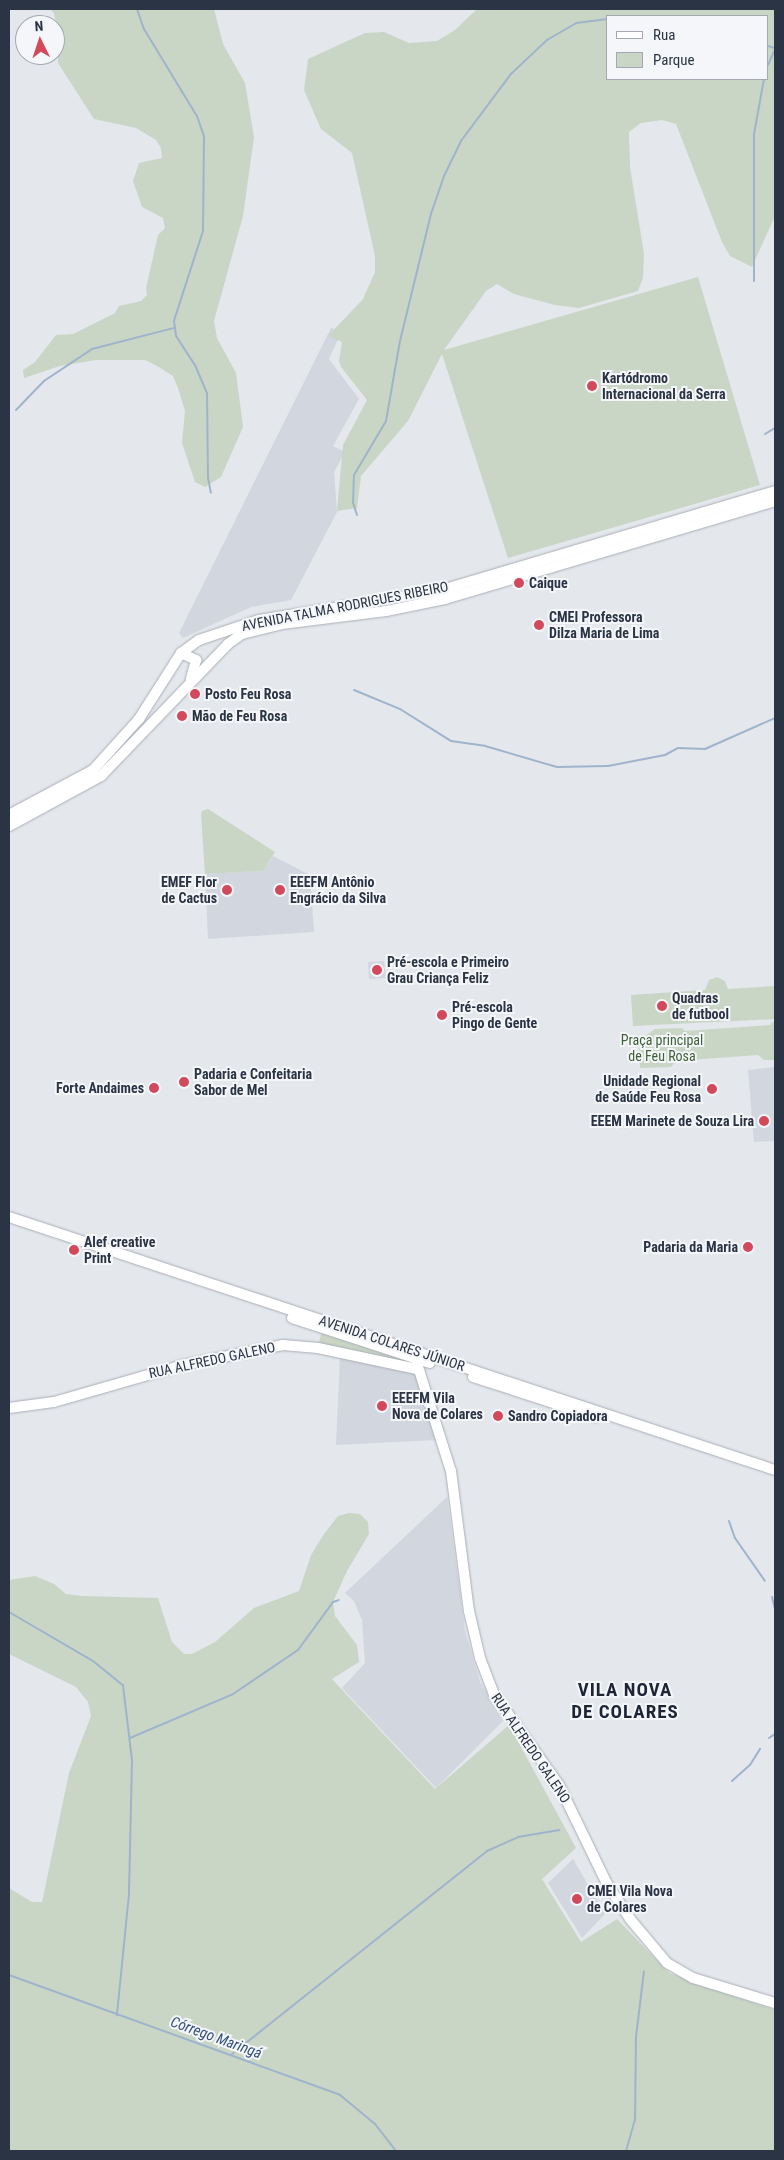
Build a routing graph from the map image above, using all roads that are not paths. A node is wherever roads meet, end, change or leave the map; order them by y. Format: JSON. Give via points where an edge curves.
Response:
{"nodes":[{"id":1,"x":775,"y":491,"type":"edge"},
{"id":2,"x":775,"y":501,"type":"edge"},
{"id":3,"x":181,"y":653,"type":"junction"},
{"id":4,"x":186,"y":689,"type":"junction"},
{"id":5,"x":151,"y":697,"type":"junction"},
{"id":6,"x":163,"y":715,"type":"junction"},
{"id":7,"x":9,"y":815,"type":"edge"},
{"id":8,"x":9,"y":826,"type":"edge"},
{"id":9,"x":9,"y":1217,"type":"edge"},
{"id":10,"x":9,"y":1224,"type":"edge"},
{"id":11,"x":415,"y":1359,"type":"junction"},
{"id":12,"x":9,"y":1408,"type":"edge"},
{"id":13,"x":748,"y":1464,"type":"junction"},
{"id":14,"x":775,"y":1470,"type":"edge"},
{"id":15,"x":775,"y":1476,"type":"edge"},
{"id":16,"x":775,"y":2003,"type":"edge"}],
"edges":[{"from":1,"to":3,"type":"street","name":"AVENIDA TALMA RODRIGUES RIBEIRO","via":[[438,591],[246,623],[199,640]]},
{"from":2,"to":4,"type":"street","name":"AVENIDA TALMA RODRIGUES RIBEIRO","via":[[445,599],[386,611],[259,628],[228,644]]},
{"from":3,"to":4,"type":"street","via":[[196,660],[195,671]]},
{"from":3,"to":5,"type":"street","name":"AVENIDA TALMA RODRIGUES RIBEIRO"},
{"from":4,"to":6,"type":"street","name":"AVENIDA TALMA RODRIGUES RIBEIRO"},
{"from":5,"to":6,"type":"street","via":[[154,710]]},
{"from":5,"to":7,"type":"street","name":"AVENIDA TALMA RODRIGUES RIBEIRO","via":[[139,719],[93,770]]},
{"from":6,"to":8,"type":"street","name":"AVENIDA TALMA RODRIGUES RIBEIRO","via":[[101,776]]},
{"from":9,"to":11,"type":"street","name":"AVENIDA COLARES JÚNIOR"},
{"from":10,"to":11,"type":"street","name":"AVENIDA COLARES JÚNIOR"},
{"from":11,"to":12,"type":"street","name":"RUA ALFREDO GALENO","via":[[283,1345],[183,1365],[54,1402]]},
{"from":11,"to":13,"type":"street","name":"AVENIDA COLARES JÚNIOR"},
{"from":11,"to":16,"type":"street","name":"RUA ALFREDO GALENO","via":[[450,1471],[469,1611],[482,1666],[494,1694],[559,1786],[609,1887],[667,1963],[693,1978]]},
{"from":13,"to":14,"type":"street","name":"AVENIDA COLARES JÚNIOR"},
{"from":13,"to":15,"type":"street","name":"AVENIDA COLARES JÚNIOR"}]}
